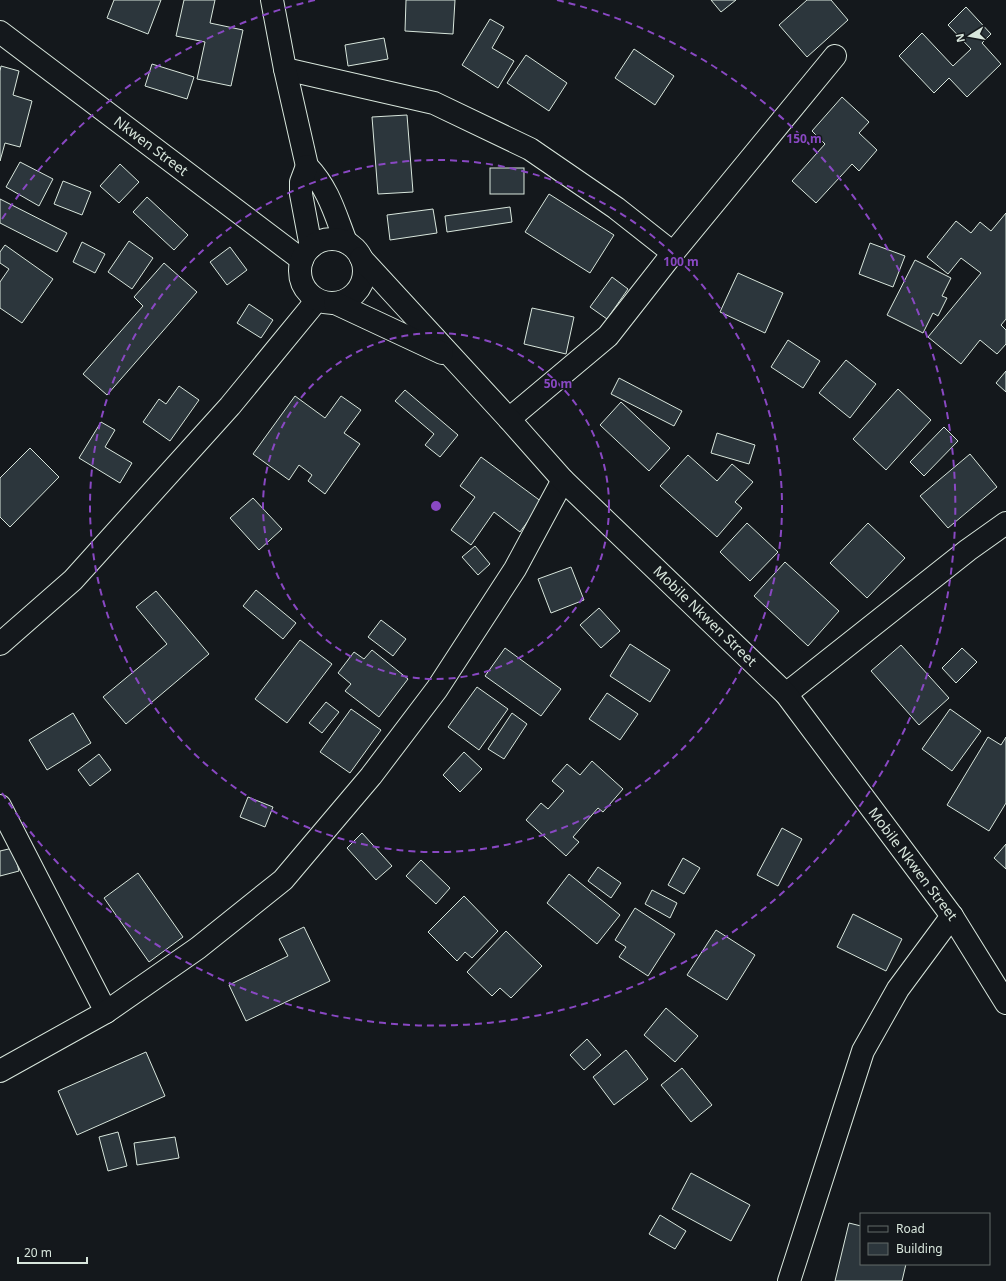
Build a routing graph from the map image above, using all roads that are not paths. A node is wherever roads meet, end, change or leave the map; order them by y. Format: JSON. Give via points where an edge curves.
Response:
{"nodes":[{"id":1,"x":272,"y":0,"type":"edge"},
{"id":2,"x":0,"y":32,"type":"edge"},
{"id":3,"x":835,"y":56,"type":"dead end"},
{"id":4,"x":284,"y":69,"type":"junction"},
{"id":5,"x":306,"y":166,"type":"junction"},
{"id":6,"x":346,"y":242,"type":"junction"},
{"id":7,"x":673,"y":253,"type":"junction"},
{"id":8,"x":306,"y":254,"type":"junction"},
{"id":9,"x":361,"y":258,"type":"junction"},
{"id":10,"x":326,"y":301,"type":"junction"},
{"id":11,"x":452,"y":358,"type":"junction"},
{"id":12,"x":509,"y":418,"type":"junction"},
{"id":13,"x":563,"y":480,"type":"junction"},
{"id":14,"x":1006,"y":523,"type":"edge"},
{"id":15,"x":0,"y":644,"type":"edge"},
{"id":16,"x":786,"y":694,"type":"junction"},
{"id":17,"x":0,"y":806,"type":"edge"},
{"id":18,"x":952,"y":916,"type":"junction"},
{"id":19,"x":1006,"y":1002,"type":"edge"},
{"id":20,"x":106,"y":1012,"type":"junction"},
{"id":21,"x":0,"y":1071,"type":"edge"},
{"id":22,"x":789,"y":1281,"type":"edge"}],
"edges":[{"from":1,"to":4,"type":"main road"},
{"from":2,"to":8,"type":"main road","name":"Nkwen Street"},
{"from":3,"to":7,"type":"main road"},
{"from":4,"to":5,"type":"main road"},
{"from":4,"to":7,"type":"main road","via":[[434,103],[530,149],[616,208]]},
{"from":5,"to":6,"type":"main road","via":[[328,194]]},
{"from":5,"to":8,"type":"main road","via":[[300,182]]},
{"from":6,"to":8,"type":"main road","via":[[322,240]]},
{"from":6,"to":9,"type":"main road"},
{"from":7,"to":12,"type":"main road","via":[[608,336]]},
{"from":8,"to":10,"type":"main road","via":[[300,269],[304,287],[310,294]]},
{"from":9,"to":10,"type":"main road","via":[[364,269],[360,287],[344,301]]},
{"from":9,"to":11,"type":"main road"},
{"from":10,"to":11,"type":"main road","name":"Mobile Nkwen Street"},
{"from":10,"to":15,"type":"main road","via":[[73,580]]},
{"from":11,"to":12,"type":"main road","name":"Mobile Nkwen Street"},
{"from":12,"to":13,"type":"main road","name":"Mobile Nkwen Street"},
{"from":13,"to":16,"type":"main road","name":"Mobile Nkwen Street"},
{"from":13,"to":20,"type":"main road","via":[[515,569],[437,689],[371,776],[283,880],[198,948]]},
{"from":14,"to":16,"type":"main road","via":[[968,550]]},
{"from":16,"to":18,"type":"main road","name":"Mobile Nkwen Street"},
{"from":17,"to":20,"type":"main road"},
{"from":18,"to":19,"type":"main road","name":"Mobile Nkwen Street"},
{"from":18,"to":22,"type":"main road","via":[[898,989],[862,1051]]},
{"from":20,"to":21,"type":"main road"}]}
